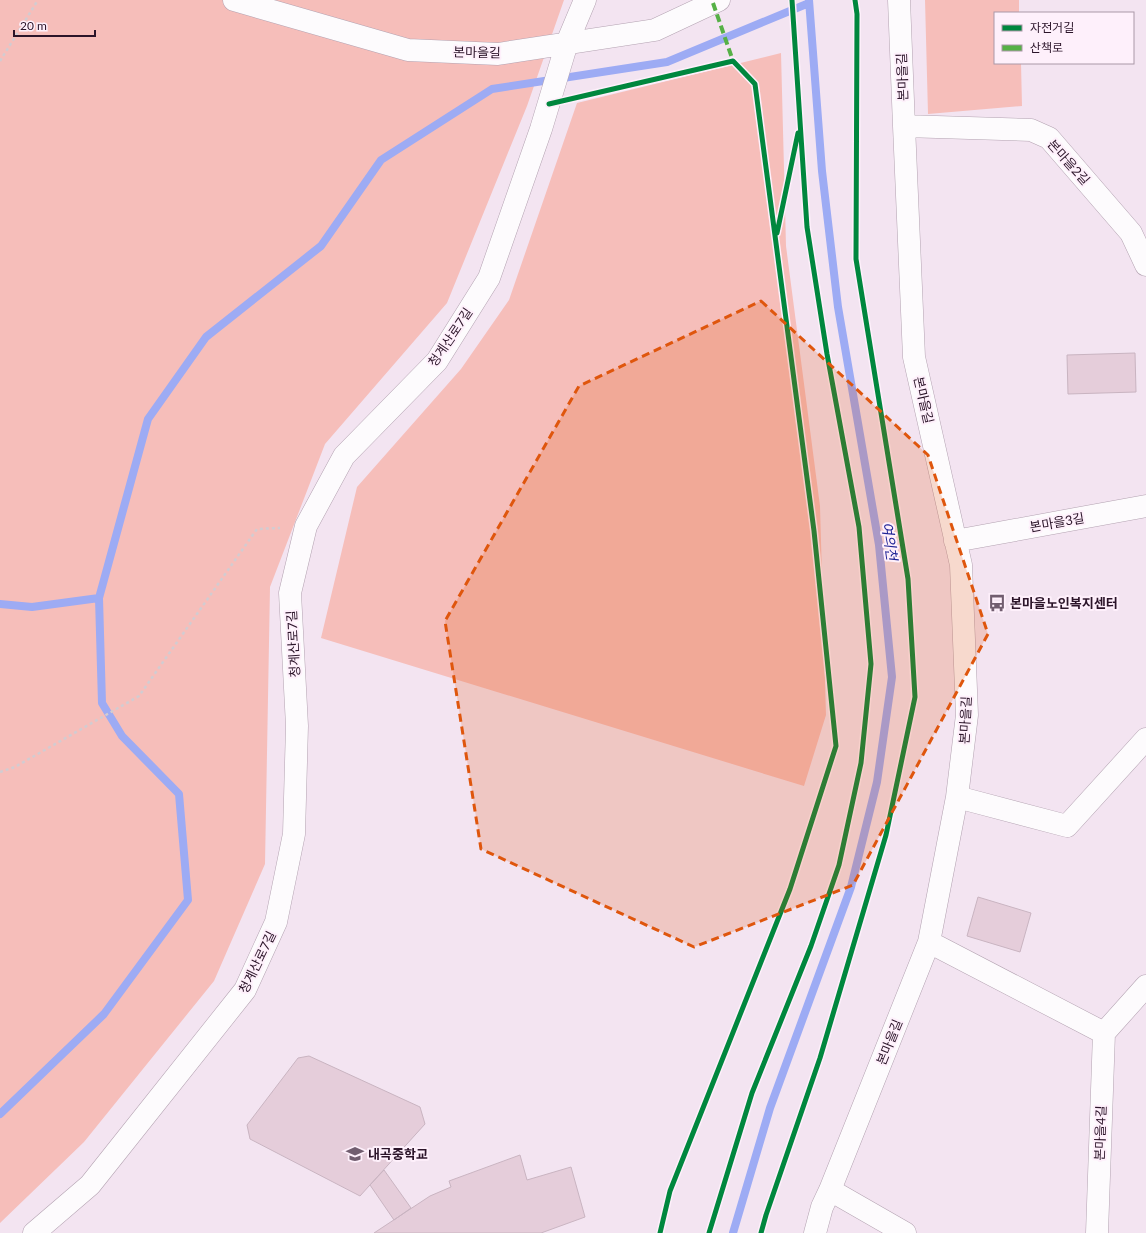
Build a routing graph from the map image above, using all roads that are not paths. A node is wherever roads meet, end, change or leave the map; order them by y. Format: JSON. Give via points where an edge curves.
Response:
{"nodes":[{"id":1,"x":234,"y":0,"type":"edge"},
{"id":2,"x":585,"y":0,"type":"edge"},
{"id":3,"x":719,"y":0,"type":"edge"},
{"id":4,"x":899,"y":0,"type":"edge"},
{"id":5,"x":565,"y":52,"type":"junction"},
{"id":6,"x":904,"y":126,"type":"junction"},
{"id":7,"x":1146,"y":265,"type":"edge"},
{"id":8,"x":1146,"y":506,"type":"edge"},
{"id":9,"x":961,"y":540,"type":"junction"},
{"id":10,"x":1146,"y":739,"type":"edge"},
{"id":11,"x":957,"y":797,"type":"junction"},
{"id":12,"x":929,"y":942,"type":"junction"},
{"id":13,"x":1146,"y":986,"type":"edge"},
{"id":14,"x":1104,"y":1033,"type":"junction"},
{"id":15,"x":830,"y":1190,"type":"junction"},
{"id":16,"x":34,"y":1233,"type":"edge"},
{"id":17,"x":815,"y":1233,"type":"edge"},
{"id":18,"x":904,"y":1233,"type":"edge"},
{"id":19,"x":1096,"y":1233,"type":"edge"}],
"edges":[{"from":1,"to":5,"type":"street","name":"본마을길","via":[[408,50],[498,54]]},
{"from":2,"to":5,"type":"street","name":"청계산로7길"},
{"from":3,"to":5,"type":"street","name":"본마을길","via":[[655,30]]},
{"from":4,"to":6,"type":"street","name":"본마을길"},
{"from":5,"to":16,"type":"street","name":"청계산로7길","via":[[489,278],[437,361],[344,456],[306,526],[290,593],[297,726],[294,834],[276,922],[245,990],[90,1185]]},
{"from":6,"to":7,"type":"street","name":"본마을2길","via":[[1031,130],[1049,138],[1131,233]]},
{"from":6,"to":9,"type":"street","name":"본마을길","via":[[914,357]]},
{"from":8,"to":9,"type":"street","name":"본마을3길"},
{"from":9,"to":11,"type":"street","name":"본마을길","via":[[967,715]]},
{"from":10,"to":11,"type":"street","via":[[1067,826]]},
{"from":11,"to":12,"type":"street","name":"본마을길"},
{"from":12,"to":14,"type":"street"},
{"from":12,"to":15,"type":"street","name":"본마을길"},
{"from":13,"to":14,"type":"street"},
{"from":14,"to":19,"type":"street","name":"본마을4길"},
{"from":15,"to":17,"type":"street","name":"본마을길"},
{"from":15,"to":18,"type":"street"}]}
